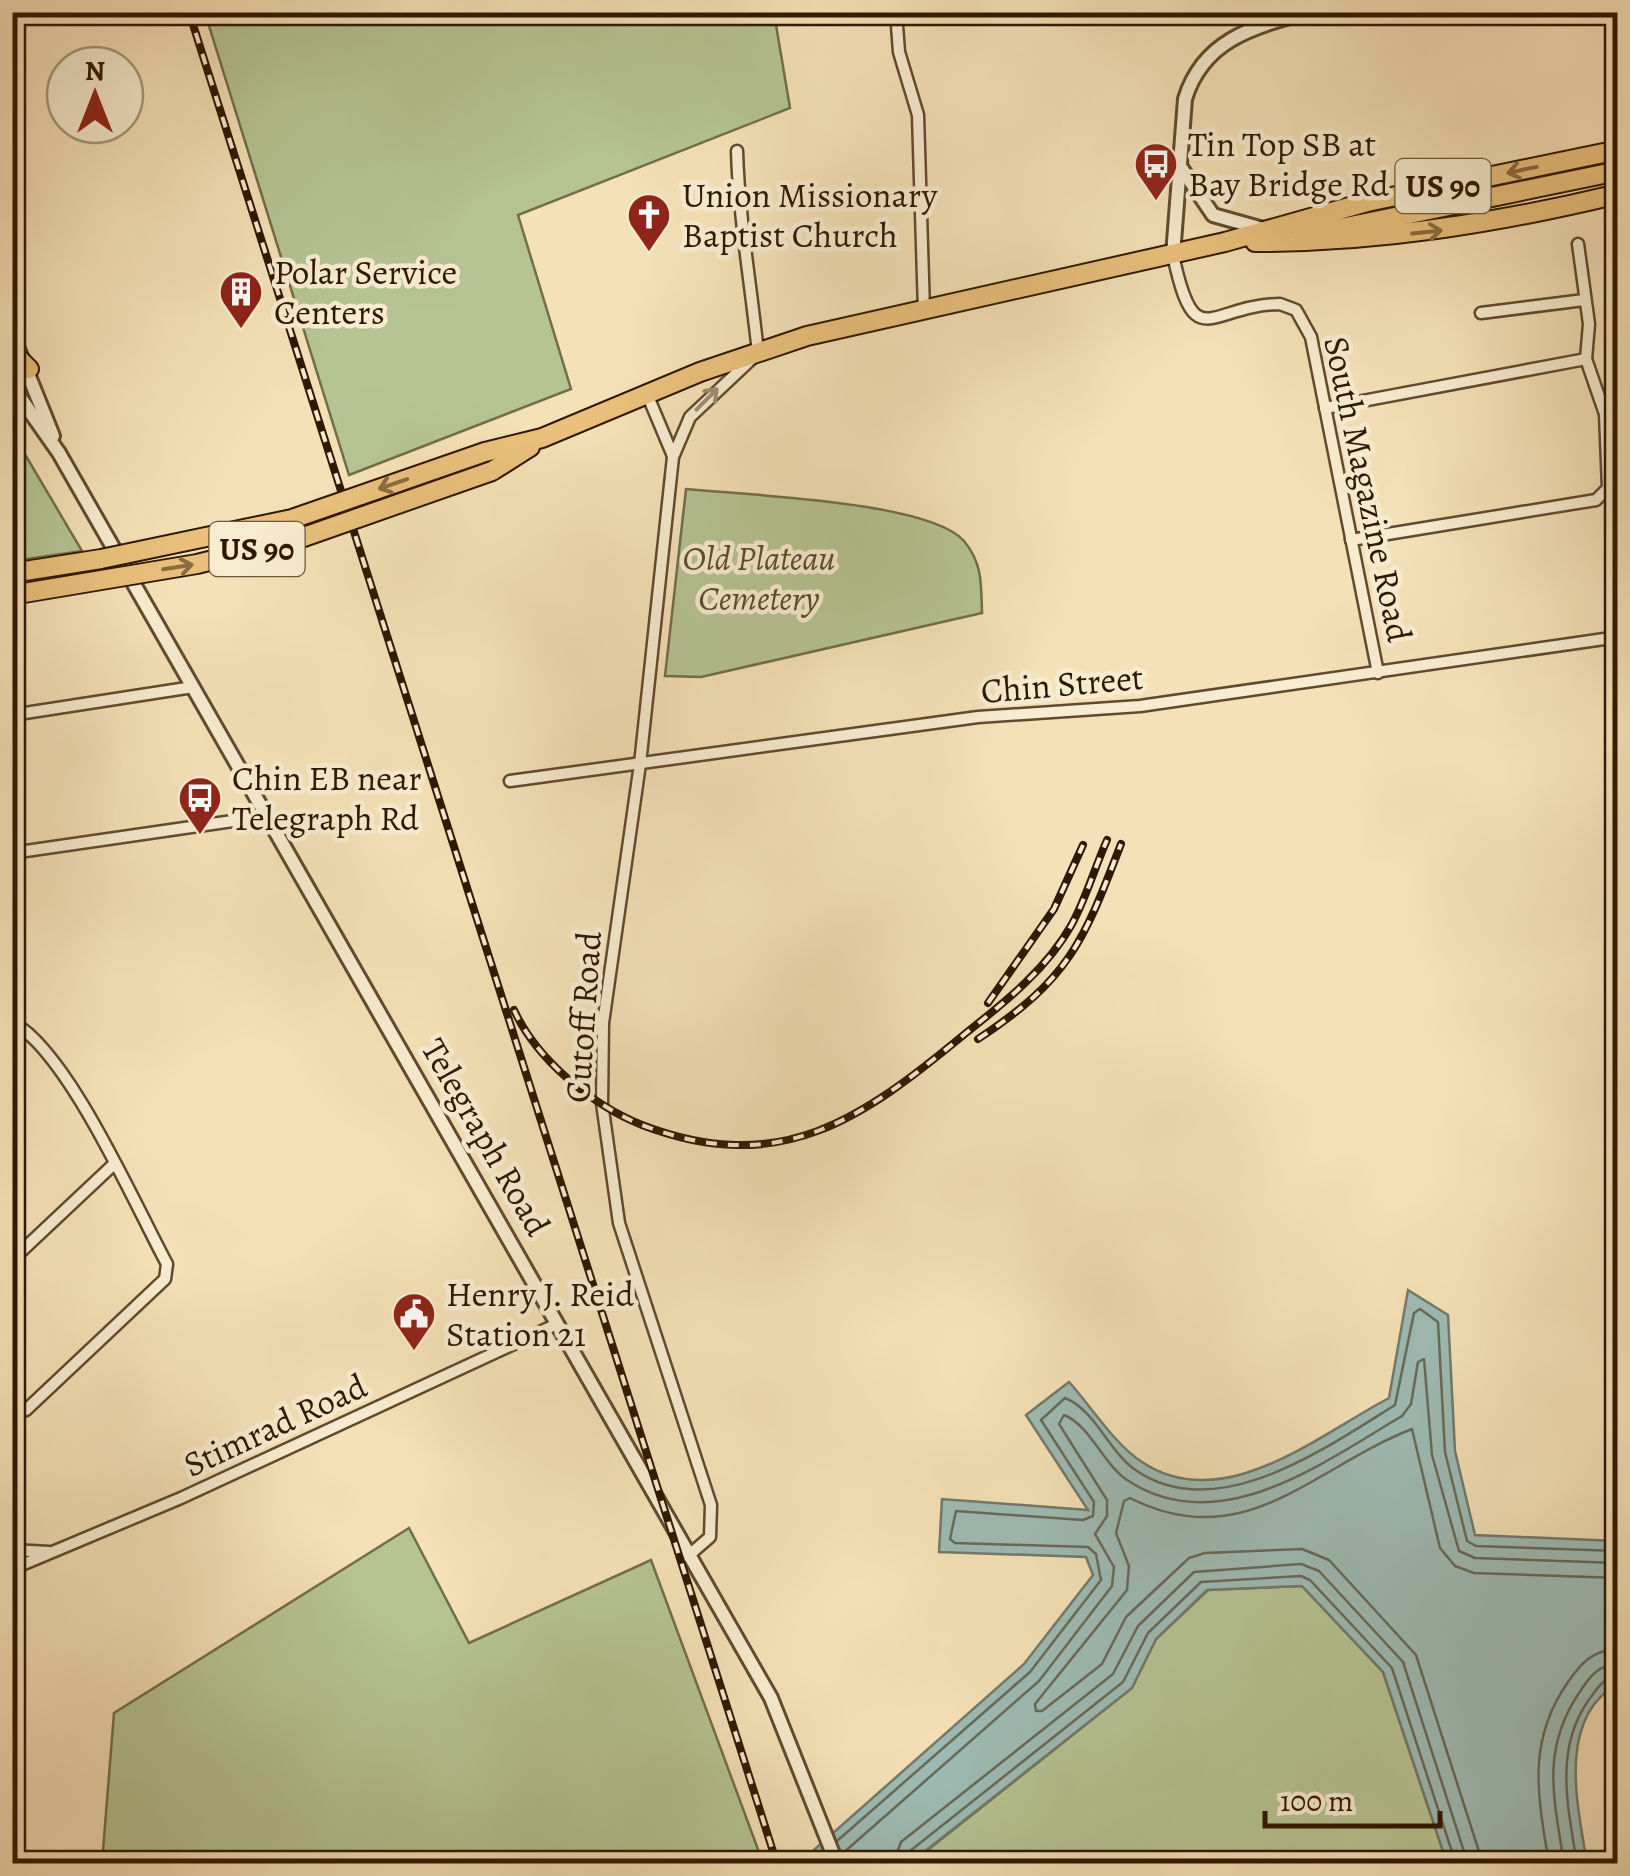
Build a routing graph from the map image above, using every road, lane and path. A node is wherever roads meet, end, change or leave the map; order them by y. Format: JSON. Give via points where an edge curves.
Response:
{"nodes":[{"id":1,"x":896,"y":12,"type":"edge"},
{"id":2,"x":1307,"y":12,"type":"edge"},
{"id":3,"x":1618,"y":150,"type":"edge"},
{"id":4,"x":737,"y":151,"type":"dead end"},
{"id":5,"x":1182,"y":168,"type":"junction"},
{"id":6,"x":1618,"y":171,"type":"edge"},
{"id":7,"x":1618,"y":194,"type":"edge"},
{"id":8,"x":1270,"y":231,"type":"junction"},
{"id":9,"x":1225,"y":242,"type":"junction"},
{"id":10,"x":1578,"y":244,"type":"dead end"},
{"id":11,"x":1173,"y":254,"type":"junction"},
{"id":12,"x":1584,"y":300,"type":"junction"},
{"id":13,"x":924,"y":310,"type":"junction"},
{"id":14,"x":1482,"y":313,"type":"dead end"},
{"id":15,"x":12,"y":334,"type":"edge"},
{"id":16,"x":12,"y":352,"type":"edge"},
{"id":17,"x":758,"y":353,"type":"junction"},
{"id":18,"x":1586,"y":358,"type":"junction"},
{"id":19,"x":28,"y":369,"type":"junction"},
{"id":20,"x":12,"y":386,"type":"edge"},
{"id":21,"x":648,"y":394,"type":"junction"},
{"id":22,"x":1325,"y":408,"type":"junction"},
{"id":23,"x":542,"y":438,"type":"junction"},
{"id":24,"x":59,"y":452,"type":"junction"},
{"id":25,"x":673,"y":458,"type":"junction"},
{"id":26,"x":1351,"y":540,"type":"junction"},
{"id":27,"x":12,"y":573,"type":"edge"},
{"id":28,"x":12,"y":595,"type":"edge"},
{"id":29,"x":1618,"y":637,"type":"edge"},
{"id":30,"x":1378,"y":674,"type":"junction"},
{"id":31,"x":193,"y":687,"type":"junction"},
{"id":32,"x":12,"y":715,"type":"edge"},
{"id":33,"x":640,"y":764,"type":"junction"},
{"id":34,"x":510,"y":781,"type":"dead end"},
{"id":35,"x":267,"y":816,"type":"junction"},
{"id":36,"x":12,"y":853,"type":"edge"},
{"id":37,"x":12,"y":1022,"type":"edge"},
{"id":38,"x":113,"y":1166,"type":"junction"},
{"id":39,"x":12,"y":1260,"type":"edge"},
{"id":40,"x":557,"y":1324,"type":"junction"},
{"id":41,"x":12,"y":1416,"type":"edge"},
{"id":42,"x":12,"y":1550,"type":"edge"},
{"id":43,"x":56,"y":1552,"type":"junction"},
{"id":44,"x":688,"y":1556,"type":"junction"},
{"id":45,"x":12,"y":1570,"type":"edge"},
{"id":46,"x":837,"y":1864,"type":"edge"}],
"edges":[{"from":1,"to":13,"type":"street","via":[[899,52],[918,114]]},
{"from":2,"to":5,"type":"street","via":[[1240,33],[1202,62],[1186,99]]},
{"from":3,"to":8,"type":"main road","number":"US 90","one_way":true,"via":[[1367,202]]},
{"from":4,"to":17,"type":"street"},
{"from":5,"to":8,"type":"street","via":[[1213,215]]},
{"from":5,"to":11,"type":"street"},
{"from":6,"to":8,"type":"main road","number":"US 90","via":[[1346,227]]},
{"from":9,"to":7,"type":"main road","one_way":true,"via":[[1329,242],[1470,227]]},
{"from":8,"to":9,"type":"main road","number":"US 90"},
{"from":9,"to":11,"type":"main road","number":"US 90"},
{"from":10,"to":12,"type":"street"},
{"from":11,"to":13,"type":"main road","number":"US 90"},
{"from":11,"to":22,"type":"street","name":"South Magazine Road","via":[[1182,299],[1199,316],[1218,319],[1269,304],[1296,310],[1311,337]]},
{"from":12,"to":14,"type":"street"},
{"from":12,"to":18,"type":"street","via":[[1590,324]]},
{"from":13,"to":17,"type":"main road","number":"US 90"},
{"from":15,"to":19,"type":"street","name":"Telegraph Road"},
{"from":16,"to":19,"type":"main road"},
{"from":17,"to":21,"type":"main road","number":"US 90"},
{"from":25,"to":17,"type":"street","name":"Cutoff Road","one_way":true,"via":[[690,416]]},
{"from":18,"to":22,"type":"street"},
{"from":18,"to":26,"type":"street","via":[[1604,414],[1608,488],[1596,500]]},
{"from":19,"to":24,"type":"street","name":"Telegraph Road"},
{"from":20,"to":24,"type":"street","name":"Telegraph Road"},
{"from":21,"to":23,"type":"main road","number":"US 90"},
{"from":21,"to":25,"type":"street","name":"Cutoff Road"},
{"from":22,"to":26,"type":"street","name":"South Magazine Road"},
{"from":23,"to":27,"type":"main road","number":"US 90","one_way":true,"bridge":true,"via":[[292,519]]},
{"from":28,"to":23,"type":"main road","number":"US 90","one_way":true,"bridge":true,"via":[[198,564],[298,539],[492,471]]},
{"from":24,"to":31,"type":"street","name":"Telegraph Road"},
{"from":25,"to":33,"type":"street","name":"Cutoff Road"},
{"from":26,"to":30,"type":"street","name":"South Magazine Road"},
{"from":29,"to":30,"type":"street","name":"Chin Street"},
{"from":30,"to":33,"type":"street","name":"Chin Street","via":[[1140,706],[978,717]]},
{"from":31,"to":32,"type":"street"},
{"from":31,"to":35,"type":"street","name":"Telegraph Road"},
{"from":33,"to":34,"type":"street","name":"Chin Street"},
{"from":33,"to":44,"type":"street","name":"Cutoff Road","via":[[603,1023],[602,1103],[619,1224],[712,1505],[710,1538]]},
{"from":35,"to":36,"type":"street"},
{"from":35,"to":40,"type":"street","name":"Telegraph Road"},
{"from":37,"to":38,"type":"street","via":[[58,1064]]},
{"from":38,"to":39,"type":"street"},
{"from":38,"to":41,"type":"street","via":[[167,1264],[165,1279]]},
{"from":40,"to":43,"type":"street","name":"Stimrad Road"},
{"from":40,"to":44,"type":"street","name":"Telegraph Road"},
{"from":42,"to":43,"type":"street"},
{"from":43,"to":45,"type":"street","name":"Stimrad Road"},
{"from":44,"to":46,"type":"street","name":"Telegraph Road","via":[[771,1698]]}]}
